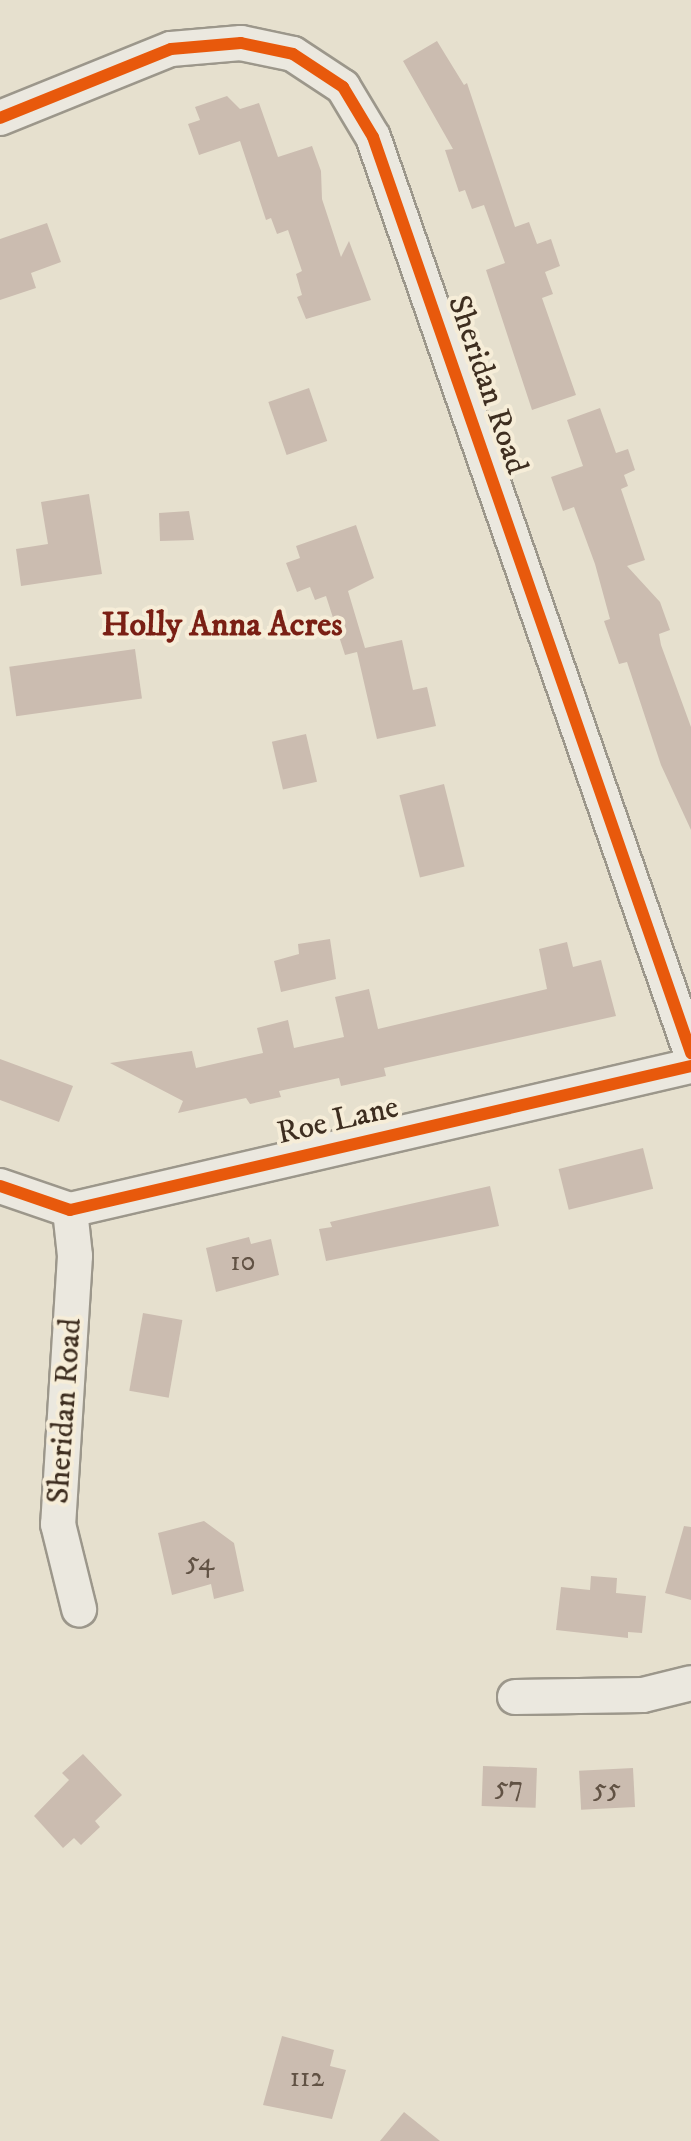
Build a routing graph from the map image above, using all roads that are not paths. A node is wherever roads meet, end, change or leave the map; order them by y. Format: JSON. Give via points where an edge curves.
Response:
{"nodes":[{"id":1,"x":0,"y":118,"type":"edge"},
{"id":2,"x":691,"y":1053,"type":"edge"},
{"id":3,"x":691,"y":1066,"type":"edge"},
{"id":4,"x":0,"y":1186,"type":"edge"},
{"id":5,"x":70,"y":1210,"type":"junction"},
{"id":6,"x":79,"y":1609,"type":"dead end"},
{"id":7,"x":691,"y":1683,"type":"edge"},
{"id":8,"x":515,"y":1697,"type":"dead end"}],
"edges":[{"from":1,"to":2,"type":"street","name":"Sheridan Road","via":[[171,49],[227,44],[293,54],[343,87],[373,137]]},
{"from":3,"to":5,"type":"street","name":"Roe Lane"},
{"from":4,"to":5,"type":"street"},
{"from":5,"to":6,"type":"street","name":"Sheridan Road","via":[[75,1256],[58,1524]]},
{"from":7,"to":8,"type":"street","via":[[643,1695]]}]}
